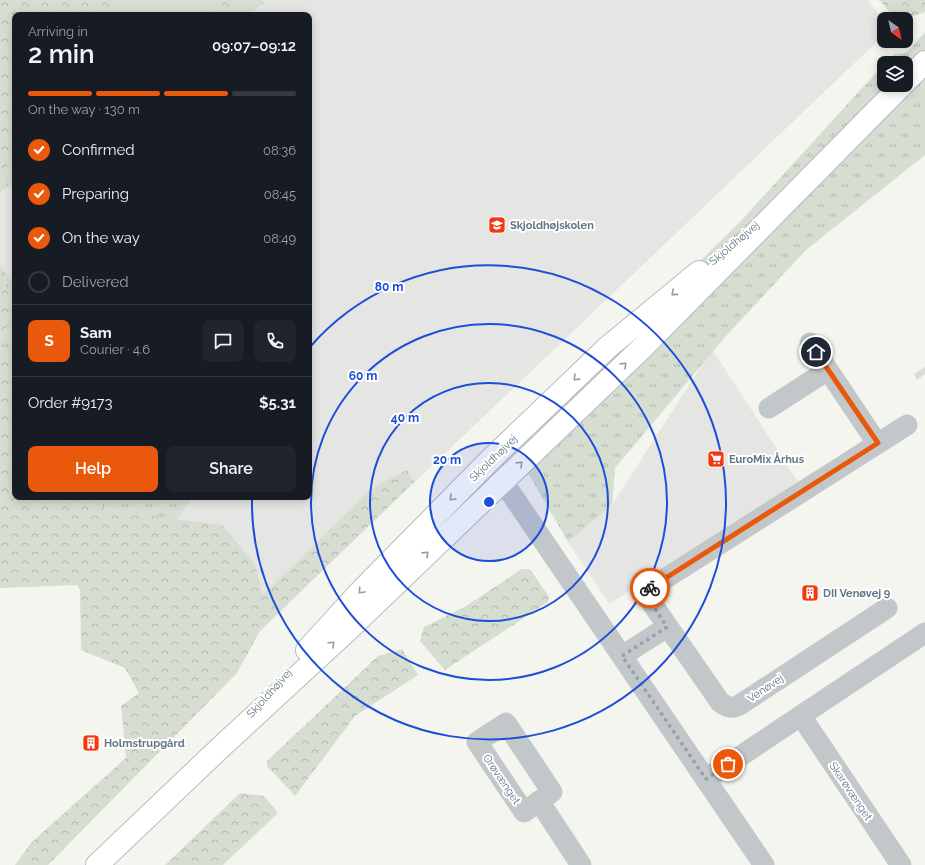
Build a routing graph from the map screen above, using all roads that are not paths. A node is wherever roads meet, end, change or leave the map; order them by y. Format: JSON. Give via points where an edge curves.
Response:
{"nodes":[{"id":1,"x":925,"y":62,"type":"edge"},
{"id":2,"x":913,"y":74,"type":"edge"},
{"id":3,"x":895,"y":92,"type":"edge"},
{"id":4,"x":790,"y":197,"type":"junction"},
{"id":5,"x":810,"y":343,"type":"dead end"},
{"id":6,"x":828,"y":370,"type":"junction"},
{"id":7,"x":769,"y":408,"type":"dead end"},
{"id":8,"x":907,"y":425,"type":"dead end"},
{"id":9,"x":878,"y":443,"type":"junction"},
{"id":10,"x":489,"y":461,"type":"junction"},
{"id":11,"x":502,"y":481,"type":"junction"},
{"id":12,"x":887,"y":608,"type":"dead end"},
{"id":13,"x":667,"y":627,"type":"junction"},
{"id":14,"x":925,"y":633,"type":"edge"},
{"id":15,"x":622,"y":656,"type":"junction"},
{"id":16,"x":801,"y":716,"type":"junction"},
{"id":17,"x":221,"y":747,"type":"junction"},
{"id":18,"x":706,"y":779,"type":"junction"},
{"id":19,"x":539,"y":801,"type":"dead end"},
{"id":20,"x":97,"y":865,"type":"edge"},
{"id":21,"x":581,"y":865,"type":"edge"},
{"id":22,"x":764,"y":865,"type":"edge"},
{"id":23,"x":901,"y":865,"type":"edge"}],
"edges":[{"from":1,"to":2,"type":"street"},
{"from":3,"to":4,"type":"street","name":"Skjoldhøjvej"},
{"from":4,"to":10,"type":"street","name":"Skjoldhøjvej","one_way":true,"via":[[608,347]]},
{"from":11,"to":4,"type":"street","name":"Skjoldhøjvej","one_way":true,"via":[[642,348]]},
{"from":5,"to":6,"type":"street"},
{"from":6,"to":7,"type":"street"},
{"from":6,"to":9,"type":"street"},
{"from":8,"to":9,"type":"street","name":"Venøvej"},
{"from":9,"to":13,"type":"street","name":"Venøvej","via":[[644,592]]},
{"from":10,"to":11,"type":"street"},
{"from":10,"to":17,"type":"street","name":"Skjoldhøjvej","one_way":true,"via":[[360,592]]},
{"from":11,"to":15,"type":"street"},
{"from":17,"to":11,"type":"street","name":"Skjoldhøjvej","one_way":true,"via":[[349,629]]},
{"from":12,"to":13,"type":"street","name":"Venøvej","via":[[735,708],[729,708],[720,702]]},
{"from":13,"to":15,"type":"street"},
{"from":14,"to":16,"type":"street"},
{"from":15,"to":18,"type":"street"},
{"from":16,"to":18,"type":"street"},
{"from":16,"to":23,"type":"street","name":"Skarøvænget"},
{"from":17,"to":20,"type":"street","name":"Skjoldhøjvej"},
{"from":18,"to":22,"type":"street"},
{"from":19,"to":21,"type":"street","name":"Orøvænget"}]}
